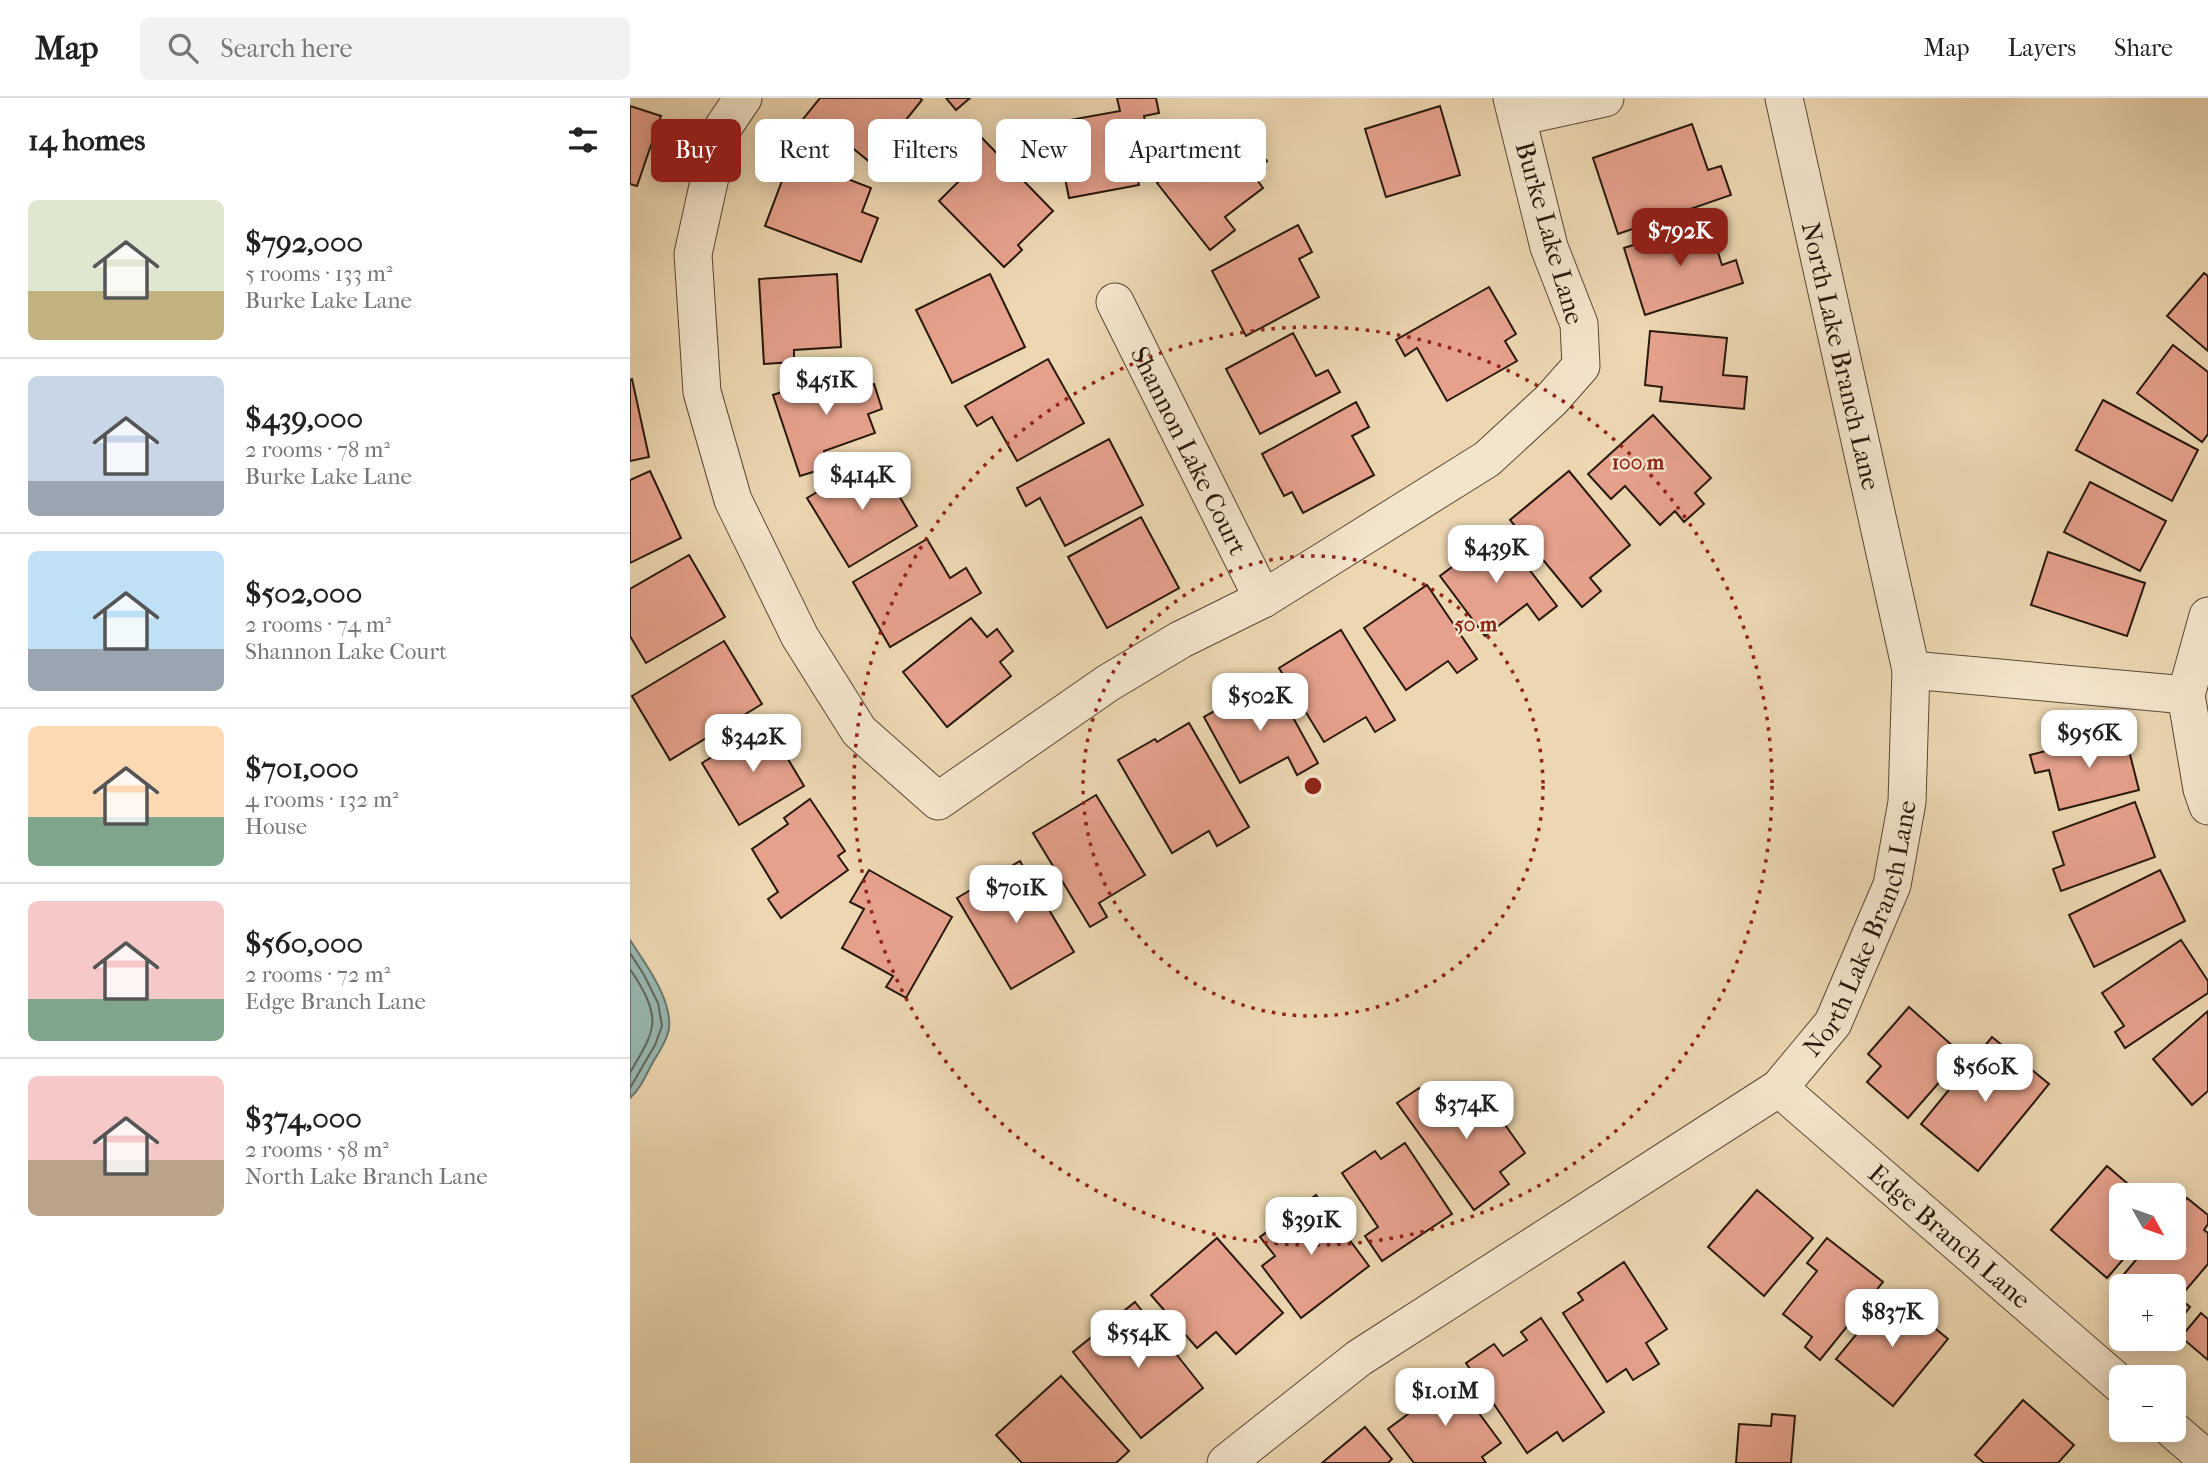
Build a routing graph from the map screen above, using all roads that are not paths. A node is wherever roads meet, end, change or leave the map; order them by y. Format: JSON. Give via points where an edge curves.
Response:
{"nodes":[{"id":1,"x":743,"y":98,"type":"edge"},
{"id":2,"x":1605,"y":98,"type":"edge"},
{"id":3,"x":1784,"y":98,"type":"edge"},
{"id":4,"x":1514,"y":108,"type":"edge"},
{"id":5,"x":1115,"y":302,"type":"dead end"},
{"id":6,"x":1264,"y":599,"type":"junction"},
{"id":7,"x":2208,"y":616,"type":"edge"},
{"id":8,"x":1911,"y":670,"type":"junction"},
{"id":9,"x":2186,"y":695,"type":"junction"},
{"id":10,"x":2208,"y":806,"type":"edge"},
{"id":11,"x":1779,"y":1088,"type":"junction"},
{"id":12,"x":2109,"y":1374,"type":"edge"},
{"id":13,"x":2186,"y":1441,"type":"edge"},
{"id":14,"x":2208,"y":1460,"type":"edge"},
{"id":15,"x":1226,"y":1463,"type":"edge"}],
"edges":[{"from":1,"to":6,"type":"street","name":"Burke Lake Lane","via":[[720,132],[693,254],[702,392],[733,500],[800,637],[859,731],[938,802],[1108,683],[1180,640]]},
{"from":2,"to":4,"type":"street"},
{"from":3,"to":8,"type":"street","name":"North Lake Branch Lane"},
{"from":4,"to":6,"type":"street","name":"Burke Lake Lane","via":[[1549,247],[1579,324],[1581,366],[1487,459]]},
{"from":5,"to":6,"type":"street","name":"Shannon Lake Court"},
{"from":7,"to":9,"type":"street"},
{"from":8,"to":9,"type":"street"},
{"from":8,"to":11,"type":"street","name":"North Lake Branch Lane","via":[[1907,802],[1892,885],[1833,1023]]},
{"from":9,"to":10,"type":"street"},
{"from":11,"to":12,"type":"street","name":"Edge Branch Lane"},
{"from":11,"to":15,"type":"street","name":"North Lake Branch Lane","via":[[1359,1358]]},
{"from":13,"to":14,"type":"street"}]}
